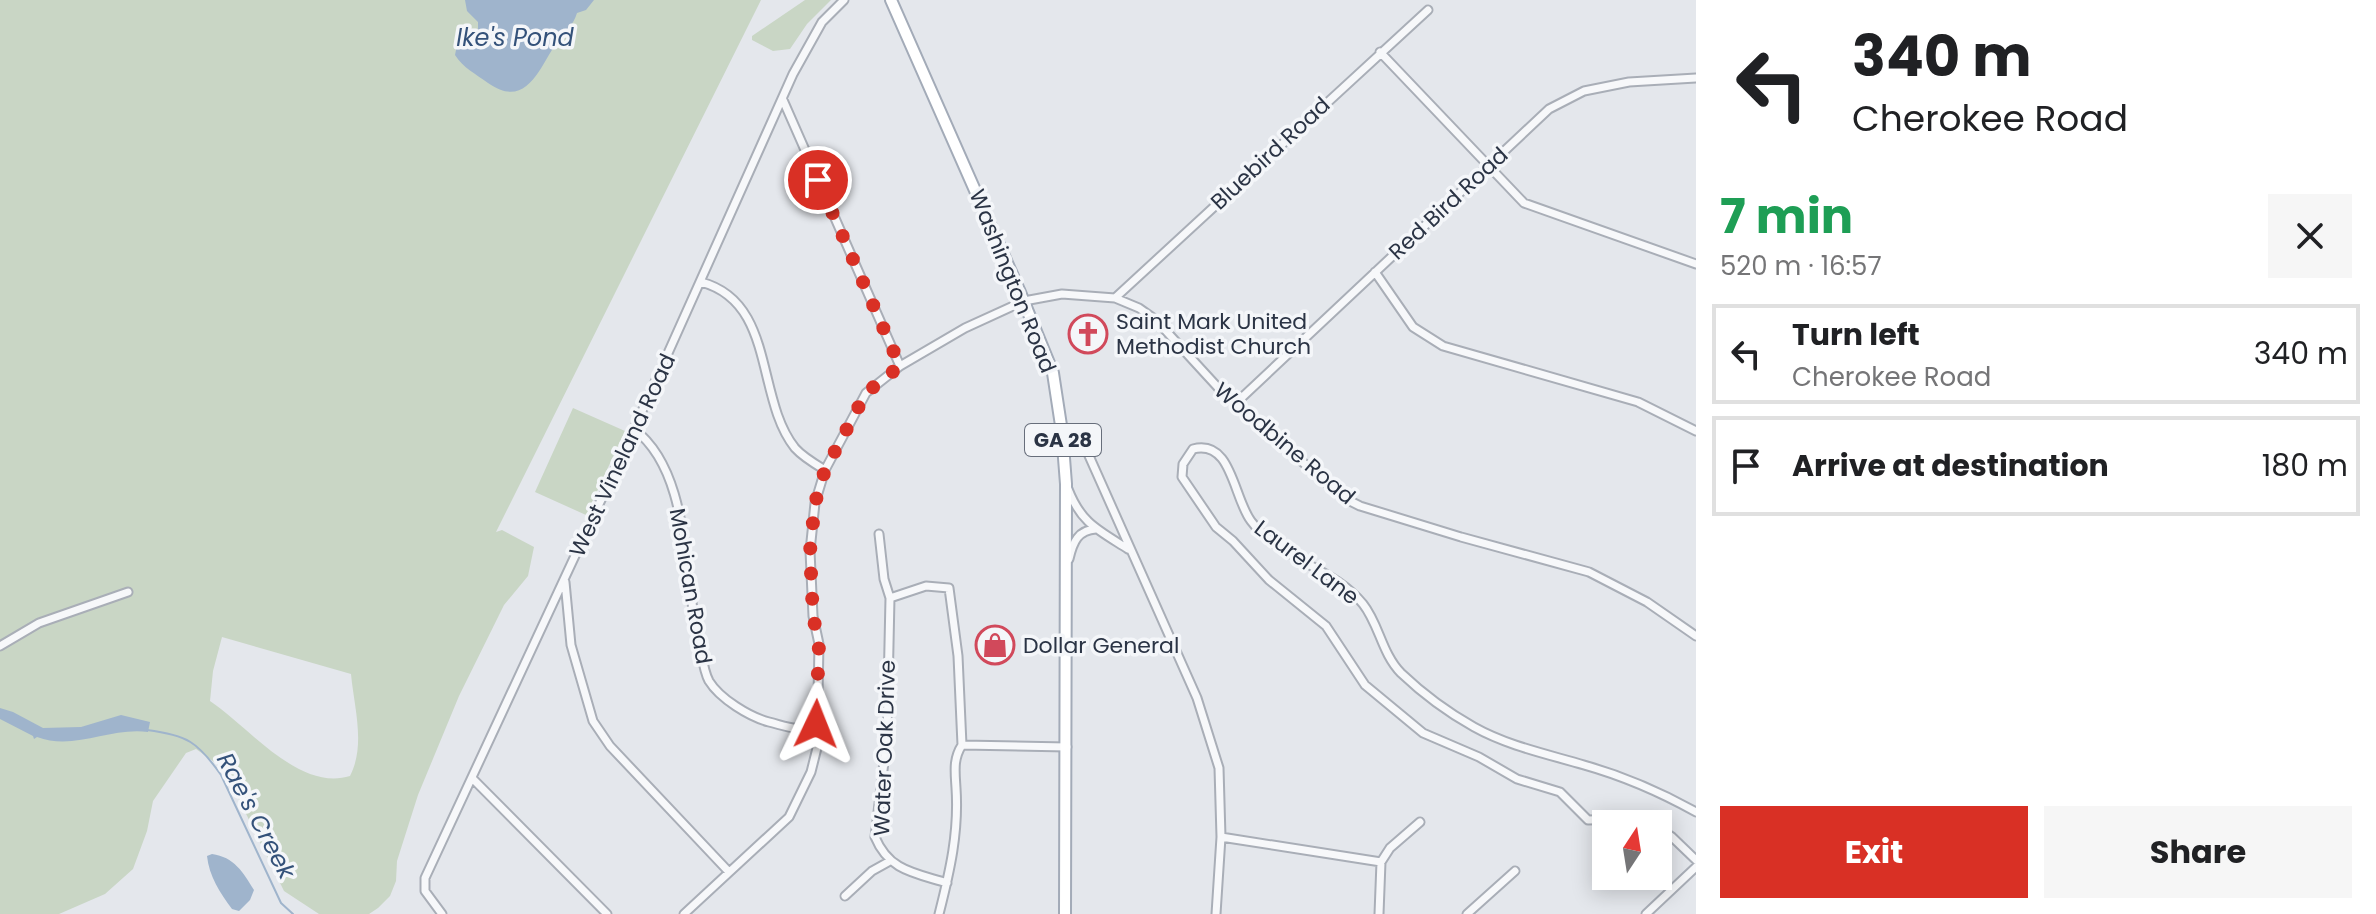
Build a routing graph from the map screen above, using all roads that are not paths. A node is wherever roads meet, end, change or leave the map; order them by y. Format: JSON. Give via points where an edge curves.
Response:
{"nodes":[{"id":1,"x":844,"y":0,"type":"edge"},
{"id":2,"x":891,"y":0,"type":"edge"},
{"id":3,"x":1428,"y":10,"type":"dead end"},
{"id":4,"x":1380,"y":52,"type":"junction"},
{"id":5,"x":1696,"y":78,"type":"edge"},
{"id":6,"x":783,"y":100,"type":"junction"},
{"id":7,"x":1489,"y":164,"type":"junction"},
{"id":8,"x":1696,"y":264,"type":"edge"},
{"id":9,"x":1375,"y":272,"type":"junction"},
{"id":10,"x":701,"y":282,"type":"junction"},
{"id":11,"x":1115,"y":298,"type":"junction"},
{"id":12,"x":1024,"y":301,"type":"junction"},
{"id":13,"x":900,"y":366,"type":"junction"},
{"id":14,"x":1236,"y":403,"type":"junction"},
{"id":15,"x":634,"y":429,"type":"junction"},
{"id":16,"x":1696,"y":431,"type":"edge"},
{"id":17,"x":1086,"y":449,"type":"dead end"},
{"id":18,"x":825,"y":470,"type":"junction"},
{"id":19,"x":1066,"y":484,"type":"junction"},
{"id":20,"x":1096,"y":529,"type":"junction"},
{"id":21,"x":879,"y":534,"type":"dead end"},
{"id":22,"x":1130,"y":550,"type":"junction"},
{"id":23,"x":1065,"y":574,"type":"junction"},
{"id":24,"x":565,"y":579,"type":"junction"},
{"id":25,"x":128,"y":592,"type":"dead end"},
{"id":26,"x":890,"y":598,"type":"junction"},
{"id":27,"x":1696,"y":636,"type":"edge"},
{"id":28,"x":0,"y":646,"type":"edge"},
{"id":29,"x":816,"y":724,"type":"junction"},
{"id":30,"x":962,"y":745,"type":"junction"},
{"id":31,"x":1067,"y":747,"type":"junction"},
{"id":32,"x":472,"y":778,"type":"junction"},
{"id":33,"x":1696,"y":812,"type":"edge"},
{"id":34,"x":1592,"y":820,"type":"edge"},
{"id":35,"x":1420,"y":822,"type":"dead end"},
{"id":36,"x":1221,"y":837,"type":"junction"},
{"id":37,"x":1672,"y":837,"type":"edge"},
{"id":38,"x":1696,"y":860,"type":"edge"},
{"id":39,"x":890,"y":861,"type":"junction"},
{"id":40,"x":1381,"y":862,"type":"junction"},
{"id":41,"x":1696,"y":867,"type":"edge"},
{"id":42,"x":1515,"y":871,"type":"dead end"},
{"id":43,"x":729,"y":872,"type":"junction"},
{"id":44,"x":947,"y":883,"type":"junction"},
{"id":45,"x":845,"y":896,"type":"dead end"},
{"id":46,"x":442,"y":914,"type":"edge"},
{"id":47,"x":607,"y":914,"type":"edge"},
{"id":48,"x":684,"y":914,"type":"edge"},
{"id":49,"x":939,"y":914,"type":"edge"},
{"id":50,"x":1065,"y":914,"type":"edge"},
{"id":51,"x":1216,"y":914,"type":"edge"},
{"id":52,"x":1379,"y":914,"type":"edge"},
{"id":53,"x":1467,"y":914,"type":"edge"},
{"id":54,"x":1646,"y":914,"type":"edge"}],
"edges":[{"from":1,"to":6,"type":"street","name":"West Vineland Road","via":[[822,22]]},
{"from":2,"to":12,"type":"main road","name":"Washington Road","number":"GA 28"},
{"from":3,"to":4,"type":"street","name":"Bluebird Road"},
{"from":4,"to":7,"type":"street"},
{"from":4,"to":11,"type":"street","name":"Bluebird Road"},
{"from":5,"to":7,"type":"street","name":"Red Bird Road","via":[[1584,91],[1549,109]]},
{"from":6,"to":10,"type":"street","name":"West Vineland Road"},
{"from":6,"to":13,"type":"street"},
{"from":7,"to":8,"type":"street","via":[[1524,203]]},
{"from":7,"to":9,"type":"street","name":"Red Bird Road"},
{"from":9,"to":14,"type":"street","name":"Red Bird Road"},
{"from":9,"to":16,"type":"street","via":[[1413,327],[1443,346],[1638,402]]},
{"from":10,"to":15,"type":"street","name":"West Vineland Road"},
{"from":10,"to":18,"type":"street","via":[[718,287],[743,310],[787,434],[796,449]]},
{"from":11,"to":12,"type":"street","name":"Woodbine Road","via":[[1062,294]]},
{"from":11,"to":14,"type":"street","name":"Woodbine Road","via":[[1156,320]]},
{"from":12,"to":13,"type":"street","name":"Woodbine Road"},
{"from":12,"to":19,"type":"main road","name":"Washington Road","number":"GA 28","via":[[1053,373]]},
{"from":13,"to":18,"type":"street","name":"Woodbine Road","via":[[866,393]]},
{"from":14,"to":27,"type":"street","name":"Woodbine Road","via":[[1344,498],[1589,572],[1647,602]]},
{"from":15,"to":24,"type":"street","name":"West Vineland Road"},
{"from":15,"to":29,"type":"street","name":"Mohican Road","via":[[645,437],[666,473],[684,527],[694,624],[709,681],[760,720],[801,730]]},
{"from":17,"to":22,"type":"street"},
{"from":18,"to":29,"type":"street","name":"Woodbine Road","via":[[810,551],[819,644]]},
{"from":19,"to":20,"type":"street","via":[[1076,511]]},
{"from":19,"to":23,"type":"main road","name":"Washington Road","number":"GA 28"},
{"from":20,"to":22,"type":"street"},
{"from":20,"to":23,"type":"street","via":[[1077,536]]},
{"from":21,"to":26,"type":"street","name":"Water Oak Drive"},
{"from":22,"to":36,"type":"street","via":[[1201,710],[1219,768]]},
{"from":23,"to":31,"type":"main road","name":"Washington Road","number":"GA 28"},
{"from":24,"to":32,"type":"street","name":"West Vineland Road"},
{"from":24,"to":43,"type":"street","via":[[571,645],[593,721],[610,746]]},
{"from":25,"to":28,"type":"street","via":[[39,623]]},
{"from":26,"to":30,"type":"street","via":[[926,586],[949,588]]},
{"from":26,"to":39,"type":"street","name":"Water Oak Drive","via":[[887,737],[875,837]]},
{"from":29,"to":43,"type":"street","name":"Woodbine Road","via":[[811,772],[789,817]]},
{"from":30,"to":31,"type":"street"},
{"from":30,"to":44,"type":"street","via":[[954,757],[958,818]]},
{"from":31,"to":50,"type":"main road","name":"Washington Road","number":"GA 28"},
{"from":32,"to":46,"type":"street","name":"West Vineland Road","via":[[425,878],[425,891]]},
{"from":32,"to":47,"type":"street"},
{"from":33,"to":34,"type":"street","name":"Laurel Lane","via":[[1646,786],[1501,739],[1449,711],[1400,671],[1363,604],[1342,583],[1300,560],[1253,524],[1226,460],[1203,446],[1193,449],[1182,477],[1216,527],[1326,626],[1365,685],[1423,733],[1517,779],[1560,792]]},
{"from":35,"to":40,"type":"street"},
{"from":36,"to":40,"type":"street"},
{"from":36,"to":51,"type":"street"},
{"from":37,"to":38,"type":"street"},
{"from":39,"to":44,"type":"street","name":"Water Oak Drive"},
{"from":39,"to":45,"type":"street"},
{"from":40,"to":52,"type":"street"},
{"from":41,"to":54,"type":"street"},
{"from":42,"to":53,"type":"street"},
{"from":43,"to":48,"type":"street","name":"Woodbine Road"},
{"from":44,"to":49,"type":"street"}]}
